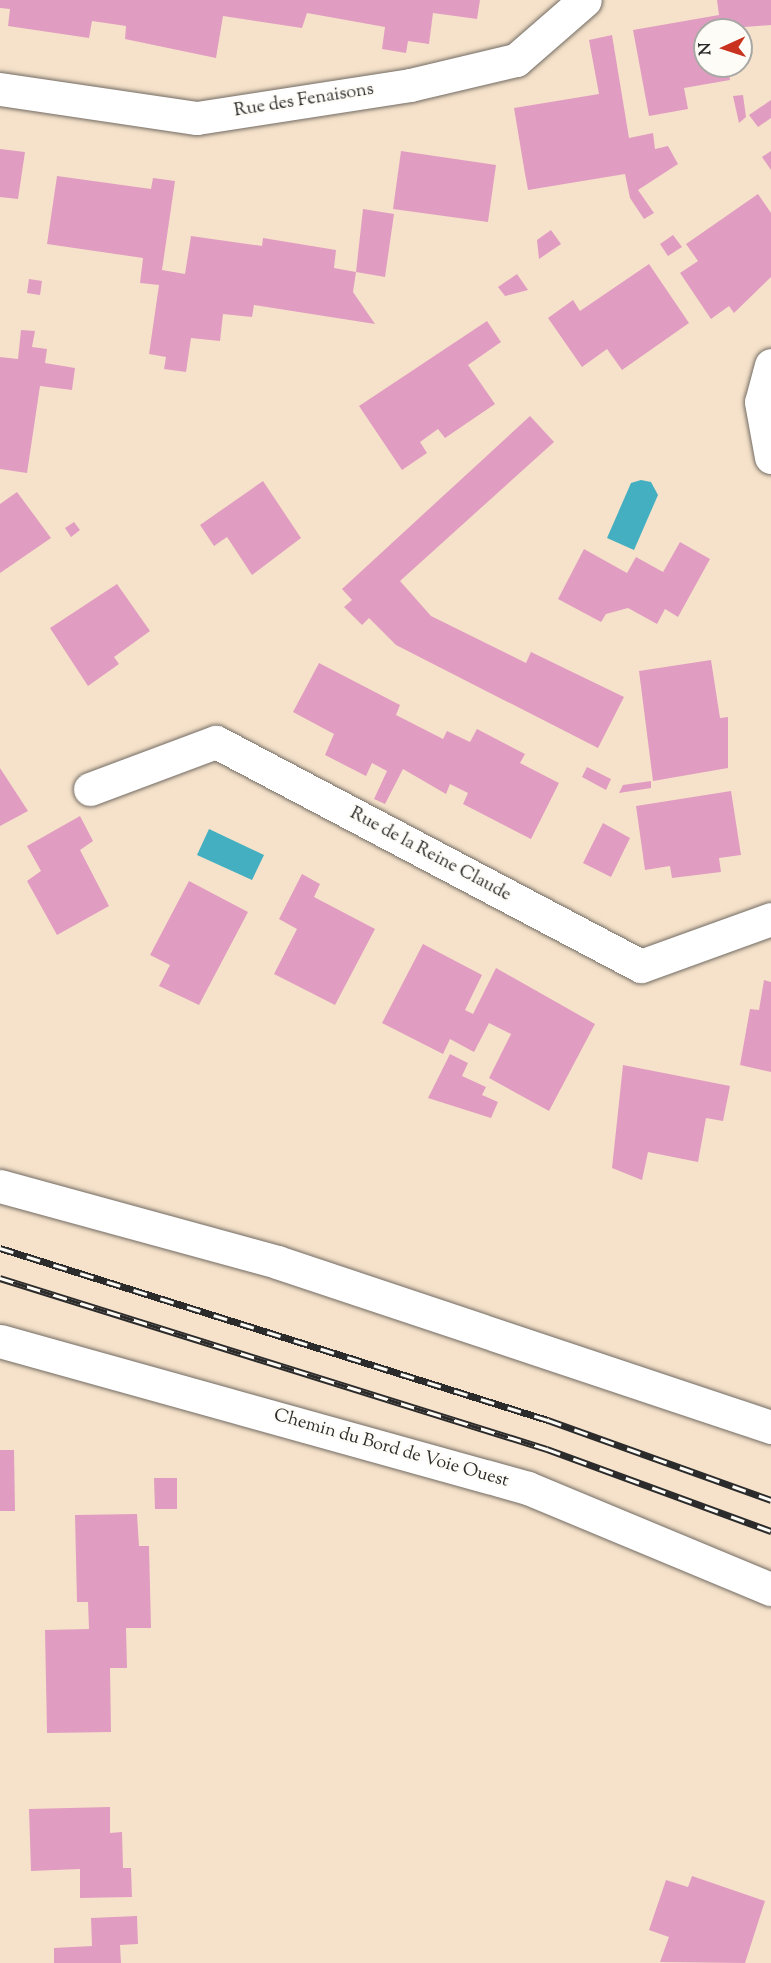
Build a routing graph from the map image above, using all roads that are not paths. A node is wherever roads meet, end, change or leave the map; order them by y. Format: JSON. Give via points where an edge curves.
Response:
{"nodes":[{"id":1,"x":585,"y":0,"type":"edge"},
{"id":2,"x":0,"y":90,"type":"edge"},
{"id":3,"x":771,"y":365,"type":"edge"},
{"id":4,"x":771,"y":457,"type":"edge"},
{"id":5,"x":90,"y":789,"type":"dead end"},
{"id":6,"x":771,"y":919,"type":"edge"},
{"id":7,"x":0,"y":1186,"type":"edge"},
{"id":8,"x":0,"y":1341,"type":"edge"},
{"id":9,"x":771,"y":1427,"type":"edge"},
{"id":10,"x":771,"y":1590,"type":"edge"}],
"edges":[{"from":1,"to":2,"type":"street","name":"Rue des Fenaisons","via":[[516,60],[410,85],[197,118]]},
{"from":3,"to":4,"type":"street","via":[[761,402]]},
{"from":5,"to":6,"type":"street","name":"Rue de la Reine Claude","via":[[216,742],[641,966]]},
{"from":7,"to":9,"type":"street","via":[[277,1263]]},
{"from":8,"to":10,"type":"street","name":"Chemin du Bord de Voie Ouest","via":[[528,1488]]}]}
